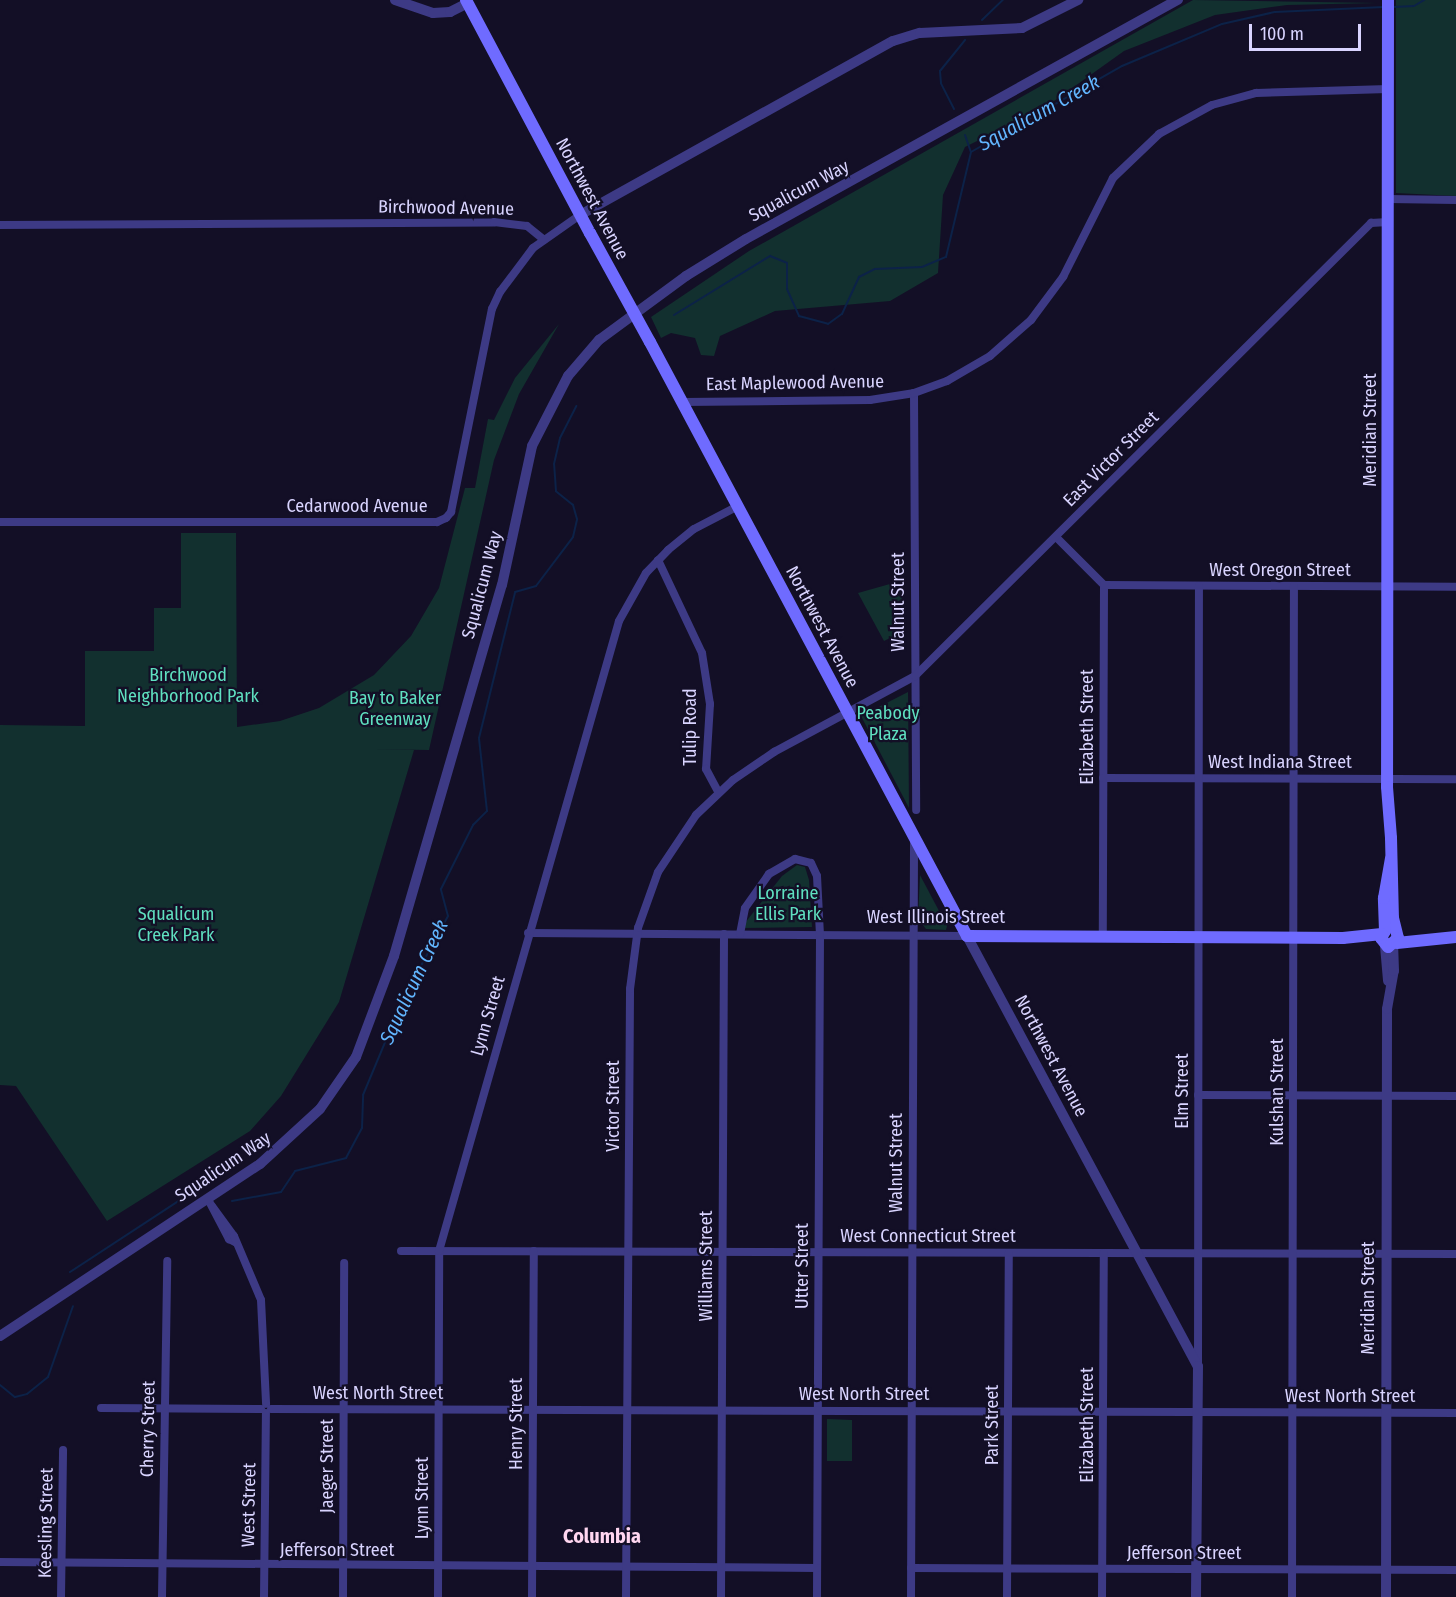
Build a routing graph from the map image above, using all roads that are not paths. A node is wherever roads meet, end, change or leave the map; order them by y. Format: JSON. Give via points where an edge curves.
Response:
{"nodes":[{"id":1,"x":395,"y":0,"type":"edge"},
{"id":2,"x":1078,"y":0,"type":"edge"},
{"id":3,"x":1178,"y":0,"type":"edge"},
{"id":4,"x":1388,"y":0,"type":"edge"},
{"id":5,"x":467,"y":2,"type":"edge"},
{"id":6,"x":1388,"y":89,"type":"junction"},
{"id":7,"x":1388,"y":199,"type":"junction"},
{"id":8,"x":1456,"y":200,"type":"edge"},
{"id":9,"x":580,"y":215,"type":"junction"},
{"id":10,"x":1388,"y":222,"type":"junction"},
{"id":11,"x":0,"y":225,"type":"edge"},
{"id":12,"x":544,"y":240,"type":"junction"},
{"id":13,"x":914,"y":393,"type":"junction"},
{"id":14,"x":682,"y":402,"type":"junction"},
{"id":15,"x":738,"y":506,"type":"junction"},
{"id":16,"x":0,"y":522,"type":"edge"},
{"id":17,"x":1056,"y":537,"type":"junction"},
{"id":18,"x":658,"y":560,"type":"junction"},
{"id":19,"x":1104,"y":585,"type":"junction"},
{"id":20,"x":1199,"y":586,"type":"junction"},
{"id":21,"x":1294,"y":586,"type":"junction"},
{"id":22,"x":1388,"y":587,"type":"junction"},
{"id":23,"x":1456,"y":587,"type":"edge"},
{"id":24,"x":915,"y":676,"type":"junction"},
{"id":25,"x":848,"y":712,"type":"junction"},
{"id":26,"x":1104,"y":778,"type":"junction"},
{"id":27,"x":1199,"y":778,"type":"junction"},
{"id":28,"x":1294,"y":779,"type":"junction"},
{"id":29,"x":1387,"y":779,"type":"junction"},
{"id":30,"x":1456,"y":780,"type":"edge"},
{"id":31,"x":718,"y":792,"type":"junction"},
{"id":32,"x":916,"y":810,"type":"dead end"},
{"id":33,"x":914,"y":837,"type":"junction"},
{"id":34,"x":528,"y":933,"type":"junction"},
{"id":35,"x":637,"y":934,"type":"junction"},
{"id":36,"x":724,"y":934,"type":"junction"},
{"id":37,"x":740,"y":934,"type":"junction"},
{"id":38,"x":819,"y":935,"type":"junction"},
{"id":39,"x":914,"y":935,"type":"junction"},
{"id":40,"x":967,"y":936,"type":"junction"},
{"id":41,"x":1103,"y":936,"type":"junction"},
{"id":42,"x":1199,"y":937,"type":"junction"},
{"id":43,"x":1293,"y":937,"type":"junction"},
{"id":44,"x":1456,"y":937,"type":"edge"},
{"id":45,"x":1389,"y":938,"type":"junction"},
{"id":46,"x":1198,"y":1095,"type":"junction"},
{"id":47,"x":1293,"y":1095,"type":"junction"},
{"id":48,"x":1387,"y":1095,"type":"junction"},
{"id":49,"x":1456,"y":1096,"type":"edge"},
{"id":50,"x":210,"y":1202,"type":"junction"},
{"id":51,"x":401,"y":1251,"type":"dead end"},
{"id":52,"x":439,"y":1251,"type":"junction"},
{"id":53,"x":534,"y":1251,"type":"junction"},
{"id":54,"x":628,"y":1252,"type":"junction"},
{"id":55,"x":723,"y":1252,"type":"junction"},
{"id":56,"x":818,"y":1252,"type":"junction"},
{"id":57,"x":912,"y":1252,"type":"junction"},
{"id":58,"x":1009,"y":1253,"type":"junction"},
{"id":59,"x":1104,"y":1253,"type":"junction"},
{"id":60,"x":1136,"y":1253,"type":"junction"},
{"id":61,"x":1198,"y":1254,"type":"junction"},
{"id":62,"x":1293,"y":1254,"type":"junction"},
{"id":63,"x":1386,"y":1254,"type":"junction"},
{"id":64,"x":1456,"y":1254,"type":"edge"},
{"id":65,"x":167,"y":1261,"type":"dead end"},
{"id":66,"x":344,"y":1263,"type":"dead end"},
{"id":67,"x":0,"y":1336,"type":"edge"},
{"id":68,"x":1198,"y":1366,"type":"junction"},
{"id":69,"x":101,"y":1408,"type":"dead end"},
{"id":70,"x":165,"y":1408,"type":"junction"},
{"id":71,"x":266,"y":1409,"type":"junction"},
{"id":72,"x":343,"y":1409,"type":"junction"},
{"id":73,"x":438,"y":1409,"type":"junction"},
{"id":74,"x":533,"y":1410,"type":"junction"},
{"id":75,"x":627,"y":1410,"type":"junction"},
{"id":76,"x":722,"y":1410,"type":"junction"},
{"id":77,"x":818,"y":1410,"type":"junction"},
{"id":78,"x":912,"y":1411,"type":"junction"},
{"id":79,"x":1008,"y":1411,"type":"junction"},
{"id":80,"x":1103,"y":1411,"type":"junction"},
{"id":81,"x":1198,"y":1412,"type":"junction"},
{"id":82,"x":1292,"y":1412,"type":"junction"},
{"id":83,"x":1386,"y":1412,"type":"junction"},
{"id":84,"x":1456,"y":1413,"type":"edge"},
{"id":85,"x":63,"y":1450,"type":"dead end"},
{"id":86,"x":0,"y":1562,"type":"edge"},
{"id":87,"x":62,"y":1565,"type":"junction"},
{"id":88,"x":162,"y":1566,"type":"junction"},
{"id":89,"x":264,"y":1566,"type":"junction"},
{"id":90,"x":343,"y":1566,"type":"junction"},
{"id":91,"x":438,"y":1567,"type":"junction"},
{"id":92,"x":532,"y":1567,"type":"junction"},
{"id":93,"x":626,"y":1567,"type":"junction"},
{"id":94,"x":722,"y":1568,"type":"junction"},
{"id":95,"x":818,"y":1568,"type":"junction"},
{"id":96,"x":911,"y":1568,"type":"junction"},
{"id":97,"x":1007,"y":1569,"type":"junction"},
{"id":98,"x":1103,"y":1569,"type":"junction"},
{"id":99,"x":1197,"y":1569,"type":"junction"},
{"id":100,"x":1292,"y":1570,"type":"junction"},
{"id":101,"x":1386,"y":1570,"type":"junction"},
{"id":102,"x":1456,"y":1570,"type":"edge"},
{"id":103,"x":61,"y":1597,"type":"edge"},
{"id":104,"x":162,"y":1597,"type":"edge"},
{"id":105,"x":264,"y":1597,"type":"edge"},
{"id":106,"x":343,"y":1597,"type":"edge"},
{"id":107,"x":438,"y":1597,"type":"edge"},
{"id":108,"x":532,"y":1597,"type":"edge"},
{"id":109,"x":626,"y":1597,"type":"edge"},
{"id":110,"x":722,"y":1597,"type":"edge"},
{"id":111,"x":817,"y":1597,"type":"edge"},
{"id":112,"x":911,"y":1597,"type":"edge"},
{"id":113,"x":1007,"y":1597,"type":"edge"},
{"id":114,"x":1102,"y":1597,"type":"edge"},
{"id":115,"x":1196,"y":1597,"type":"edge"},
{"id":116,"x":1292,"y":1597,"type":"edge"},
{"id":117,"x":1386,"y":1597,"type":"edge"}],
"edges":[{"from":1,"to":5,"type":"street","via":[[433,13],[450,12]]},
{"from":2,"to":9,"type":"street","via":[[1022,28],[920,33],[893,41]]},
{"from":3,"to":50,"type":"street","name":"Squalicum Way","via":[[746,239],[616,325],[568,376],[532,446],[502,585],[394,956],[356,1058],[320,1108],[286,1144]]},
{"from":4,"to":6,"type":"main road","name":"Meridian Street"},
{"from":5,"to":9,"type":"main road","name":"Northwest Avenue"},
{"from":6,"to":7,"type":"main road","name":"Meridian Street"},
{"from":6,"to":13,"type":"street","name":"East Maplewood Avenue","via":[[1256,93],[1212,105],[1168,128],[1113,178],[1063,277],[1031,320],[975,366]]},
{"from":7,"to":8,"type":"street"},
{"from":7,"to":10,"type":"main road","name":"Meridian Street"},
{"from":9,"to":12,"type":"street"},
{"from":9,"to":14,"type":"main road","name":"Northwest Avenue","bridge":true},
{"from":10,"to":17,"type":"street","name":"East Victor Street","via":[[1371,223]]},
{"from":10,"to":22,"type":"main road","name":"Meridian Street"},
{"from":11,"to":12,"type":"street","name":"Birchwood Avenue","via":[[494,222],[527,226]]},
{"from":12,"to":16,"type":"street","name":"Cedarwood Avenue","via":[[524,259],[492,309],[451,512],[446,518],[437,522]]},
{"from":13,"to":14,"type":"street","name":"East Maplewood Avenue","via":[[837,402]]},
{"from":13,"to":24,"type":"street","name":"Walnut Street"},
{"from":14,"to":15,"type":"main road","name":"Northwest Avenue"},
{"from":15,"to":18,"type":"street","name":"Lynn Street","via":[[688,533]]},
{"from":15,"to":25,"type":"main road","name":"Northwest Avenue"},
{"from":17,"to":19,"type":"street"},
{"from":17,"to":24,"type":"street","name":"East Victor Street"},
{"from":18,"to":31,"type":"street","name":"Tulip Road","via":[[702,653],[710,704],[706,769]]},
{"from":18,"to":34,"type":"street","name":"Lynn Street","via":[[627,605],[612,639]]},
{"from":19,"to":20,"type":"street","name":"West Oregon Street"},
{"from":19,"to":26,"type":"street","name":"Elizabeth Street"},
{"from":20,"to":21,"type":"street","name":"West Oregon Street"},
{"from":20,"to":27,"type":"street","name":"Elm Street"},
{"from":21,"to":22,"type":"street","name":"West Oregon Street"},
{"from":21,"to":28,"type":"street","name":"Kulshan Street"},
{"from":22,"to":23,"type":"street","name":"West Oregon Street"},
{"from":22,"to":29,"type":"main road","name":"Meridian Street"},
{"from":24,"to":25,"type":"street","name":"East Victor Street"},
{"from":24,"to":32,"type":"street","name":"Walnut Street"},
{"from":25,"to":31,"type":"street","name":"Victor Street","via":[[753,764]]},
{"from":25,"to":33,"type":"main road","name":"Northwest Avenue"},
{"from":26,"to":27,"type":"street","name":"West Indiana Street"},
{"from":26,"to":41,"type":"street","name":"Elizabeth Street"},
{"from":27,"to":28,"type":"street","name":"West Indiana Street"},
{"from":27,"to":42,"type":"street","name":"Elm Street"},
{"from":28,"to":29,"type":"street","name":"West Indiana Street"},
{"from":28,"to":43,"type":"street","name":"Kulshan Street"},
{"from":29,"to":30,"type":"street","name":"West Indiana Street"},
{"from":29,"to":45,"type":"main road","name":"Meridian Street"},
{"from":31,"to":35,"type":"street","name":"Victor Street","via":[[675,841],[658,872]]},
{"from":33,"to":39,"type":"street","name":"Walnut Street"},
{"from":33,"to":40,"type":"main road","name":"Northwest Avenue"},
{"from":34,"to":35,"type":"street","name":"West Illinois Street"},
{"from":34,"to":52,"type":"street","name":"Lynn Street"},
{"from":35,"to":36,"type":"street","name":"West Illinois Street"},
{"from":35,"to":54,"type":"street","name":"Victor Street","via":[[630,989]]},
{"from":36,"to":37,"type":"street","name":"West Illinois Street"},
{"from":36,"to":55,"type":"street","name":"Williams Street"},
{"from":37,"to":38,"type":"street","name":"West Illinois Street"},
{"from":37,"to":38,"type":"street","name":"Utter Street","via":[[745,908],[761,883],[782,864],[801,858],[816,871]]},
{"from":38,"to":39,"type":"street","name":"West Illinois Street"},
{"from":38,"to":56,"type":"street","name":"Utter Street"},
{"from":39,"to":40,"type":"street","name":"West Illinois Street"},
{"from":39,"to":57,"type":"street","name":"Walnut Street"},
{"from":40,"to":41,"type":"main road","name":"West Illinois Street"},
{"from":40,"to":60,"type":"street","name":"Northwest Avenue"},
{"from":41,"to":42,"type":"main road","name":"West Illinois Street"},
{"from":42,"to":43,"type":"main road","name":"West Illinois Street"},
{"from":42,"to":46,"type":"street","name":"Elm Street"},
{"from":43,"to":45,"type":"main road","name":"West Illinois Street"},
{"from":43,"to":47,"type":"street","name":"Kulshan Street"},
{"from":44,"to":45,"type":"main road","name":"West Illinois Street"},
{"from":45,"to":48,"type":"street","name":"Meridian Street"},
{"from":46,"to":47,"type":"street"},
{"from":46,"to":61,"type":"street","name":"Elm Street"},
{"from":47,"to":48,"type":"street"},
{"from":47,"to":62,"type":"street","name":"Kulshan Street"},
{"from":48,"to":49,"type":"street"},
{"from":48,"to":63,"type":"street","name":"Meridian Street"},
{"from":50,"to":67,"type":"street","name":"Squalicum Way"},
{"from":50,"to":71,"type":"street","name":"West Street","via":[[252,1273],[261,1300]]},
{"from":51,"to":52,"type":"street","name":"West Connecticut Street"},
{"from":52,"to":53,"type":"street","name":"West Connecticut Street"},
{"from":52,"to":73,"type":"street","name":"Lynn Street"},
{"from":53,"to":54,"type":"street","name":"West Connecticut Street"},
{"from":53,"to":74,"type":"street","name":"Henry Street"},
{"from":54,"to":55,"type":"street","name":"West Connecticut Street"},
{"from":54,"to":75,"type":"street","name":"Victor Street"},
{"from":55,"to":56,"type":"street","name":"West Connecticut Street"},
{"from":55,"to":76,"type":"street","name":"Williams Street"},
{"from":56,"to":57,"type":"street","name":"West Connecticut Street"},
{"from":56,"to":77,"type":"street","name":"Utter Street"},
{"from":57,"to":58,"type":"street","name":"West Connecticut Street"},
{"from":57,"to":78,"type":"street","name":"Walnut Street"},
{"from":58,"to":59,"type":"street","name":"West Connecticut Street"},
{"from":58,"to":79,"type":"street","name":"Park Street"},
{"from":59,"to":60,"type":"street","name":"West Connecticut Street"},
{"from":59,"to":80,"type":"street","name":"Elizabeth Street"},
{"from":60,"to":61,"type":"street","name":"West Connecticut Street"},
{"from":60,"to":68,"type":"street","name":"Northwest Avenue"},
{"from":61,"to":62,"type":"street","name":"West Connecticut Street"},
{"from":61,"to":68,"type":"street","name":"Elm Street"},
{"from":62,"to":63,"type":"street","name":"West Connecticut Street"},
{"from":62,"to":82,"type":"street","name":"Kulshan Street"},
{"from":63,"to":64,"type":"street","name":"West Connecticut Street"},
{"from":63,"to":83,"type":"street","name":"Meridian Street"},
{"from":65,"to":70,"type":"street","name":"Cherry Street"},
{"from":66,"to":72,"type":"street","name":"Jaeger Street"},
{"from":68,"to":81,"type":"street","name":"Elm Street"},
{"from":69,"to":70,"type":"street","name":"West North Street"},
{"from":70,"to":71,"type":"street","name":"West North Street"},
{"from":70,"to":88,"type":"street","name":"Cherry Street"},
{"from":71,"to":72,"type":"street","name":"West North Street"},
{"from":71,"to":89,"type":"street","name":"West Street"},
{"from":72,"to":73,"type":"street","name":"West North Street"},
{"from":72,"to":90,"type":"street","name":"Jaeger Street"},
{"from":73,"to":74,"type":"street","name":"West North Street"},
{"from":73,"to":91,"type":"street","name":"Lynn Street"},
{"from":74,"to":75,"type":"street","name":"West North Street"},
{"from":74,"to":92,"type":"street","name":"Henry Street"},
{"from":75,"to":76,"type":"street","name":"West North Street"},
{"from":75,"to":93,"type":"street","name":"Victor Street"},
{"from":76,"to":77,"type":"street","name":"West North Street"},
{"from":76,"to":94,"type":"street","name":"Williams Street"},
{"from":77,"to":78,"type":"street","name":"West North Street"},
{"from":77,"to":95,"type":"street","name":"Utter Street"},
{"from":78,"to":79,"type":"street","name":"West North Street"},
{"from":78,"to":96,"type":"street","name":"Walnut Street"},
{"from":79,"to":80,"type":"street","name":"West North Street"},
{"from":79,"to":97,"type":"street","name":"Park Street"},
{"from":80,"to":81,"type":"street","name":"West North Street"},
{"from":80,"to":98,"type":"street","name":"Elizabeth Street"},
{"from":81,"to":82,"type":"street","name":"West North Street"},
{"from":81,"to":99,"type":"street","name":"Elm Street"},
{"from":82,"to":83,"type":"street","name":"West North Street"},
{"from":82,"to":100,"type":"street","name":"Kulshan Street"},
{"from":83,"to":84,"type":"street","name":"West North Street"},
{"from":83,"to":101,"type":"street","name":"Meridian Street"},
{"from":85,"to":87,"type":"street","name":"Keesling Street"},
{"from":86,"to":87,"type":"street","name":"Jefferson Street"},
{"from":87,"to":88,"type":"street","name":"Jefferson Street"},
{"from":87,"to":103,"type":"street","name":"Keesling Street"},
{"from":88,"to":89,"type":"street","name":"Jefferson Street"},
{"from":88,"to":104,"type":"street","name":"Cherry Street"},
{"from":89,"to":90,"type":"street","name":"Jefferson Street"},
{"from":89,"to":105,"type":"street","name":"West Street"},
{"from":90,"to":91,"type":"street","name":"Jefferson Street"},
{"from":90,"to":106,"type":"street","name":"Jaeger Street"},
{"from":91,"to":92,"type":"street","name":"Jefferson Street"},
{"from":91,"to":107,"type":"street","name":"Lynn Street"},
{"from":92,"to":93,"type":"street","name":"Jefferson Street"},
{"from":92,"to":108,"type":"street","name":"Henry Street"},
{"from":93,"to":94,"type":"street","name":"Jefferson Street"},
{"from":93,"to":109,"type":"street","name":"Victor Street"},
{"from":94,"to":95,"type":"street","name":"Jefferson Street"},
{"from":94,"to":110,"type":"street","name":"Williams Street"},
{"from":95,"to":111,"type":"street","name":"Utter Street"},
{"from":96,"to":97,"type":"street","name":"Jefferson Street"},
{"from":96,"to":112,"type":"street","name":"Walnut Street"},
{"from":97,"to":98,"type":"street","name":"Jefferson Street"},
{"from":97,"to":113,"type":"street","name":"Park Street"},
{"from":98,"to":99,"type":"street","name":"Jefferson Street"},
{"from":98,"to":114,"type":"street","name":"Elizabeth Street"},
{"from":99,"to":100,"type":"street","name":"Jefferson Street"},
{"from":99,"to":115,"type":"street","name":"Elm Street"},
{"from":100,"to":101,"type":"street","name":"Jefferson Street"},
{"from":100,"to":116,"type":"street","name":"Kulshan Street"},
{"from":101,"to":102,"type":"street","name":"Jefferson Street"},
{"from":101,"to":117,"type":"street","name":"Meridian Street"}]}
